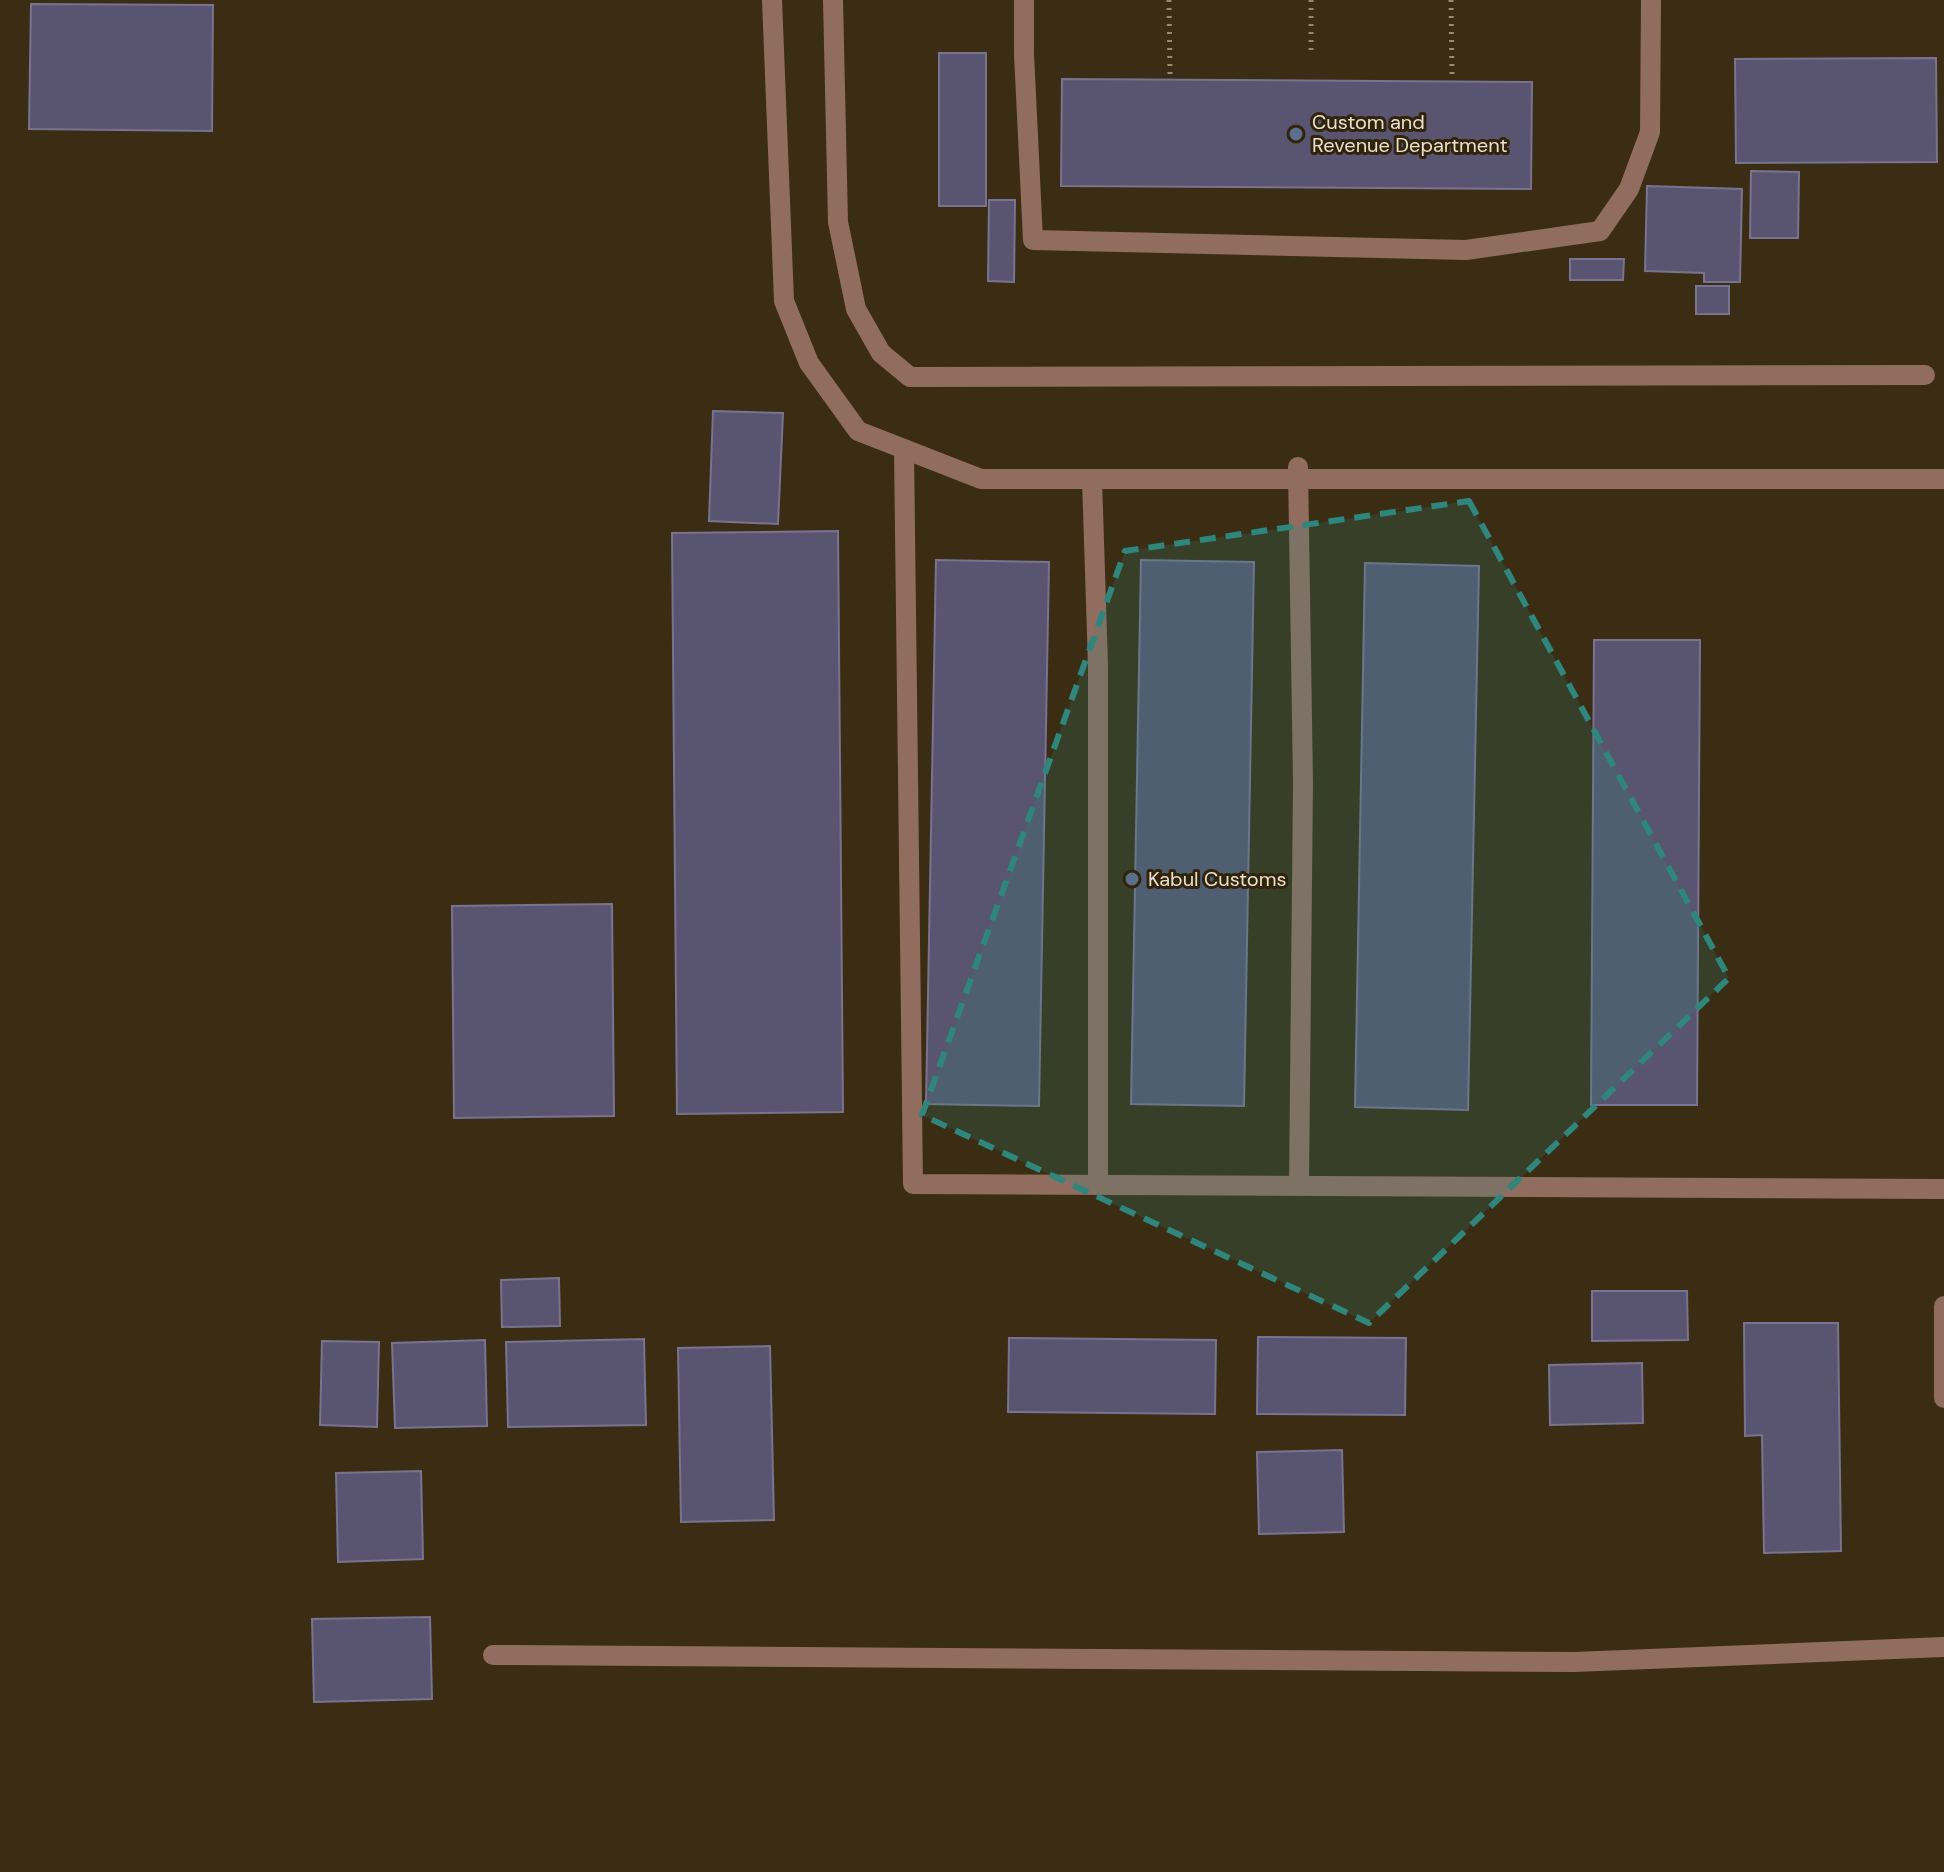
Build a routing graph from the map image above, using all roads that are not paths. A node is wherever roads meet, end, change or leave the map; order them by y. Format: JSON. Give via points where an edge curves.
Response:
{"nodes":[{"id":1,"x":772,"y":0,"type":"edge"},
{"id":2,"x":833,"y":0,"type":"edge"},
{"id":3,"x":1024,"y":0,"type":"edge"},
{"id":4,"x":1651,"y":0,"type":"edge"},
{"id":5,"x":1925,"y":375,"type":"dead end"},
{"id":6,"x":904,"y":449,"type":"junction"},
{"id":7,"x":1298,"y":473,"type":"junction"},
{"id":8,"x":1092,"y":479,"type":"junction"},
{"id":9,"x":1944,"y":479,"type":"edge"},
{"id":10,"x":1098,"y":1185,"type":"junction"},
{"id":11,"x":1299,"y":1186,"type":"junction"},
{"id":12,"x":1944,"y":1189,"type":"edge"},
{"id":13,"x":1944,"y":1306,"type":"edge"},
{"id":14,"x":1944,"y":1398,"type":"edge"},
{"id":15,"x":1944,"y":1647,"type":"edge"},
{"id":16,"x":493,"y":1655,"type":"dead end"}],
"edges":[{"from":1,"to":6,"type":"street","via":[[784,301],[809,363],[858,431]]},
{"from":2,"to":5,"type":"street","via":[[838,222],[856,309],[881,353],[910,377]]},
{"from":3,"to":4,"type":"street","via":[[1033,240],[1466,250],[1600,231],[1629,189],[1650,132]]},
{"from":6,"to":8,"type":"street","via":[[981,479]]},
{"from":6,"to":10,"type":"street","via":[[913,1184]]},
{"from":7,"to":8,"type":"street"},
{"from":7,"to":9,"type":"street"},
{"from":7,"to":11,"type":"street","via":[[1303,782]]},
{"from":8,"to":10,"type":"street","via":[[1098,665]]},
{"from":10,"to":11,"type":"street"},
{"from":11,"to":12,"type":"street"},
{"from":13,"to":14,"type":"street"},
{"from":15,"to":16,"type":"street","via":[[1574,1662]]}]}
